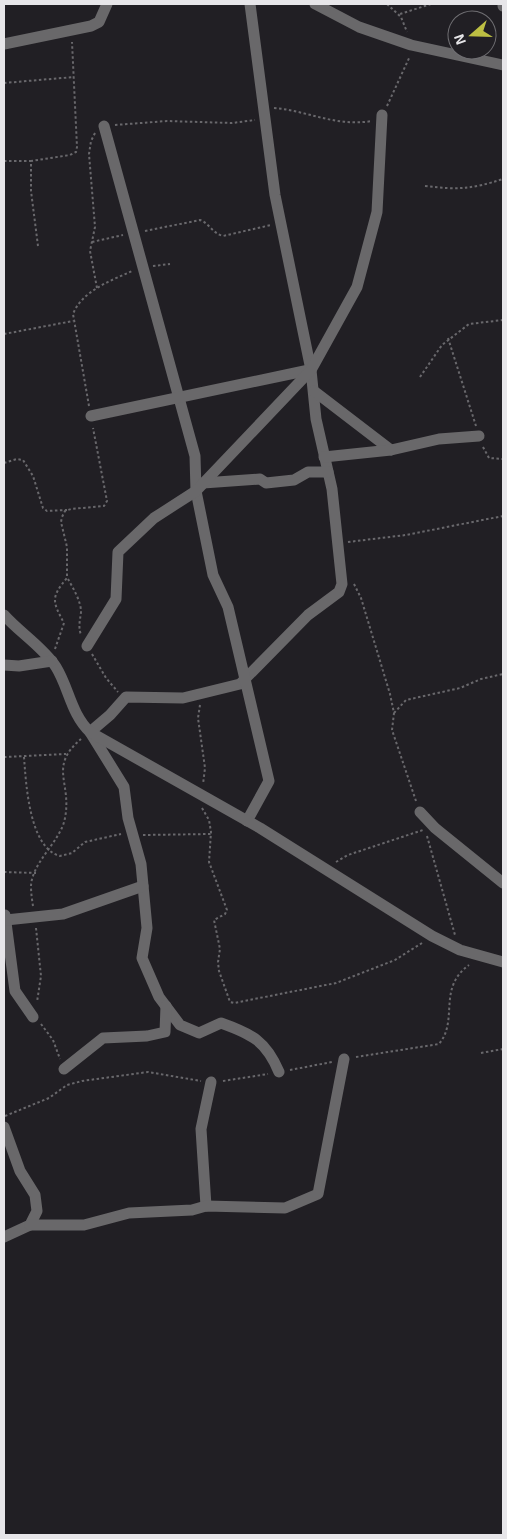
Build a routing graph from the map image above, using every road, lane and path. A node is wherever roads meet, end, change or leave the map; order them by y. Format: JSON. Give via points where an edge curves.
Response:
{"nodes":[{"id":1,"x":107,"y":4,"type":"edge"},
{"id":2,"x":250,"y":4,"type":"edge"},
{"id":3,"x":315,"y":4,"type":"edge"},
{"id":4,"x":387,"y":4,"type":"edge"},
{"id":5,"x":431,"y":4,"type":"edge"},
{"id":6,"x":399,"y":14,"type":"junction"},
{"id":7,"x":71,"y":29,"type":"junction"},
{"id":8,"x":4,"y":44,"type":"edge"},
{"id":9,"x":415,"y":46,"type":"junction"},
{"id":10,"x":503,"y":65,"type":"edge"},
{"id":11,"x":74,"y":77,"type":"junction"},
{"id":12,"x":4,"y":83,"type":"edge"},
{"id":13,"x":264,"y":113,"type":"junction"},
{"id":14,"x":382,"y":115,"type":"junction"},
{"id":15,"x":104,"y":126,"type":"junction"},
{"id":16,"x":4,"y":161,"type":"edge"},
{"id":17,"x":31,"y":161,"type":"junction"},
{"id":18,"x":503,"y":179,"type":"edge"},
{"id":19,"x":425,"y":186,"type":"dead end"},
{"id":20,"x":280,"y":222,"type":"junction"},
{"id":21,"x":134,"y":234,"type":"junction"},
{"id":22,"x":92,"y":242,"type":"junction"},
{"id":23,"x":38,"y":246,"type":"dead end"},
{"id":24,"x":170,"y":264,"type":"dead end"},
{"id":25,"x":143,"y":266,"type":"junction"},
{"id":26,"x":97,"y":288,"type":"junction"},
{"id":27,"x":503,"y":320,"type":"edge"},
{"id":28,"x":73,"y":321,"type":"junction"},
{"id":29,"x":4,"y":334,"type":"edge"},
{"id":30,"x":448,"y":338,"type":"junction"},
{"id":31,"x":311,"y":370,"type":"junction"},
{"id":32,"x":420,"y":376,"type":"dead end"},
{"id":33,"x":314,"y":391,"type":"junction"},
{"id":34,"x":179,"y":398,"type":"junction"},
{"id":35,"x":91,"y":416,"type":"junction"},
{"id":36,"x":479,"y":436,"type":"junction"},
{"id":37,"x":391,"y":450,"type":"junction"},
{"id":38,"x":324,"y":457,"type":"junction"},
{"id":39,"x":503,"y":459,"type":"edge"},
{"id":40,"x":4,"y":463,"type":"edge"},
{"id":41,"x":328,"y":472,"type":"junction"},
{"id":42,"x":200,"y":487,"type":"junction"},
{"id":43,"x":71,"y":509,"type":"junction"},
{"id":44,"x":503,"y":516,"type":"edge"},
{"id":45,"x":338,"y":543,"type":"junction"},
{"id":46,"x":341,"y":563,"type":"junction"},
{"id":47,"x":4,"y":615,"type":"edge"},
{"id":48,"x":87,"y":646,"type":"dead end"},
{"id":49,"x":52,"y":661,"type":"junction"},
{"id":50,"x":4,"y":665,"type":"edge"},
{"id":51,"x":503,"y":674,"type":"edge"},
{"id":52,"x":244,"y":680,"type":"junction"},
{"id":53,"x":208,"y":694,"type":"junction"},
{"id":54,"x":394,"y":713,"type":"junction"},
{"id":55,"x":90,"y":732,"type":"junction"},
{"id":56,"x":66,"y":754,"type":"dead end"},
{"id":57,"x":4,"y":757,"type":"edge"},
{"id":58,"x":24,"y":757,"type":"junction"},
{"id":59,"x":203,"y":794,"type":"junction"},
{"id":60,"x":420,"y":812,"type":"joint"},
{"id":61,"x":248,"y":821,"type":"junction"},
{"id":62,"x":47,"y":850,"type":"dead end"},
{"id":63,"x":325,"y":869,"type":"junction"},
{"id":64,"x":4,"y":872,"type":"edge"},
{"id":65,"x":36,"y":873,"type":"dead end"},
{"id":66,"x":503,"y":883,"type":"edge"},
{"id":67,"x":143,"y":886,"type":"junction"},
{"id":68,"x":5,"y":917,"type":"edge"},
{"id":69,"x":432,"y":936,"type":"junction"},
{"id":70,"x":460,"y":950,"type":"junction"},
{"id":71,"x":503,"y":962,"type":"edge"},
{"id":72,"x":166,"y":1006,"type":"junction"},
{"id":73,"x":33,"y":1017,"type":"dead end"},
{"id":74,"x":503,"y":1049,"type":"edge"},
{"id":75,"x":481,"y":1053,"type":"dead end"},
{"id":76,"x":344,"y":1059,"type":"dead end"},
{"id":77,"x":64,"y":1069,"type":"dead end"},
{"id":78,"x":279,"y":1072,"type":"dead end"},
{"id":79,"x":211,"y":1082,"type":"dead end"},
{"id":80,"x":4,"y":1127,"type":"edge"},
{"id":81,"x":206,"y":1206,"type":"junction"},
{"id":82,"x":30,"y":1225,"type":"junction"},
{"id":83,"x":4,"y":1237,"type":"edge"}],
"edges":[{"from":1,"to":7,"type":"street","via":[[96,24]]},
{"from":2,"to":13,"type":"street"},
{"from":3,"to":9,"type":"street","via":[[359,27]]},
{"from":4,"to":6,"type":"path"},
{"from":5,"to":6,"type":"path"},
{"from":6,"to":9,"type":"path"},
{"from":7,"to":8,"type":"street"},
{"from":7,"to":11,"type":"path"},
{"from":9,"to":10,"type":"street"},
{"from":9,"to":14,"type":"path"},
{"from":11,"to":12,"type":"path"},
{"from":11,"to":17,"type":"path","via":[[76,152]]},
{"from":13,"to":14,"type":"path","via":[[289,109],[346,124],[373,121]]},
{"from":13,"to":15,"type":"path","via":[[232,123],[167,121]]},
{"from":13,"to":20,"type":"street"},
{"from":14,"to":31,"type":"street","via":[[378,212],[360,278]]},
{"from":15,"to":21,"type":"street"},
{"from":15,"to":22,"type":"path","via":[[94,134],[90,148],[95,227]]},
{"from":16,"to":17,"type":"path"},
{"from":17,"to":23,"type":"path"},
{"from":18,"to":19,"type":"path","via":[[476,188]]},
{"from":20,"to":21,"type":"path","via":[[223,236],[200,220]]},
{"from":20,"to":31,"type":"street"},
{"from":21,"to":22,"type":"path"},
{"from":21,"to":25,"type":"street"},
{"from":22,"to":26,"type":"path","via":[[90,251]]},
{"from":24,"to":25,"type":"path"},
{"from":25,"to":26,"type":"path"},
{"from":25,"to":34,"type":"street"},
{"from":26,"to":28,"type":"path","via":[[76,308]]},
{"from":27,"to":30,"type":"path","via":[[469,324]]},
{"from":28,"to":29,"type":"path"},
{"from":28,"to":35,"type":"path"},
{"from":30,"to":32,"type":"path"},
{"from":30,"to":36,"type":"path"},
{"from":31,"to":33,"type":"street"},
{"from":31,"to":34,"type":"street"},
{"from":31,"to":42,"type":"street"},
{"from":33,"to":37,"type":"street"},
{"from":33,"to":38,"type":"street"},
{"from":34,"to":35,"type":"street"},
{"from":34,"to":42,"type":"street"},
{"from":35,"to":43,"type":"path","via":[[107,501],[104,506]]},
{"from":36,"to":37,"type":"street","via":[[439,439]]},
{"from":36,"to":39,"type":"path","via":[[489,458]]},
{"from":37,"to":38,"type":"street"},
{"from":38,"to":41,"type":"street"},
{"from":40,"to":43,"type":"path","via":[[17,459],[28,465],[43,508],[47,511]]},
{"from":41,"to":42,"type":"street","via":[[308,472],[294,480],[266,483],[260,479]]},
{"from":41,"to":45,"type":"street"},
{"from":42,"to":48,"type":"street","via":[[154,518],[118,552],[116,599]]},
{"from":42,"to":52,"type":"street","via":[[213,575],[228,607]]},
{"from":43,"to":49,"type":"path","via":[[65,511],[60,522],[67,547],[67,578],[55,592],[54,605],[64,623]]},
{"from":44,"to":45,"type":"path","via":[[406,535]]},
{"from":45,"to":46,"type":"street"},
{"from":46,"to":52,"type":"street","via":[[339,592],[308,615]]},
{"from":46,"to":54,"type":"path","via":[[361,598]]},
{"from":47,"to":49,"type":"street"},
{"from":49,"to":50,"type":"street"},
{"from":49,"to":55,"type":"street","via":[[79,720]]},
{"from":51,"to":54,"type":"path","via":[[406,700]]},
{"from":52,"to":53,"type":"street"},
{"from":52,"to":61,"type":"street","via":[[270,781]]},
{"from":53,"to":55,"type":"street","via":[[160,699],[126,697]]},
{"from":53,"to":59,"type":"path","via":[[198,710],[205,768]]},
{"from":54,"to":60,"type":"path","via":[[392,730]]},
{"from":55,"to":59,"type":"street"},
{"from":55,"to":67,"type":"street","via":[[124,787]]},
{"from":56,"to":58,"type":"path"},
{"from":57,"to":58,"type":"path"},
{"from":58,"to":62,"type":"path","via":[[27,794],[36,829]]},
{"from":59,"to":61,"type":"street"},
{"from":59,"to":69,"type":"path","via":[[202,811],[209,820],[211,832],[209,862],[227,910],[214,920],[220,949],[218,962],[230,1002],[336,984],[395,960]]},
{"from":60,"to":66,"type":"street"},
{"from":61,"to":63,"type":"street"},
{"from":63,"to":69,"type":"street"},
{"from":63,"to":70,"type":"path","via":[[348,855],[425,830]]},
{"from":64,"to":65,"type":"path"},
{"from":67,"to":68,"type":"street","via":[[63,914]]},
{"from":67,"to":72,"type":"street","via":[[147,928],[142,958]]},
{"from":68,"to":73,"type":"street","via":[[16,991]]},
{"from":69,"to":70,"type":"street"},
{"from":70,"to":71,"type":"street"},
{"from":72,"to":77,"type":"street","via":[[165,1032],[103,1038]]},
{"from":72,"to":78,"type":"street","via":[[180,1025],[198,1033],[221,1023],[246,1032],[271,1053]]},
{"from":74,"to":75,"type":"path"},
{"from":76,"to":81,"type":"street","via":[[318,1194],[285,1208]]},
{"from":79,"to":81,"type":"street","via":[[201,1129]]},
{"from":80,"to":82,"type":"street","via":[[20,1171],[35,1196],[37,1211]]},
{"from":81,"to":82,"type":"street","via":[[192,1210],[129,1213],[84,1225]]},
{"from":82,"to":83,"type":"street"}]}
